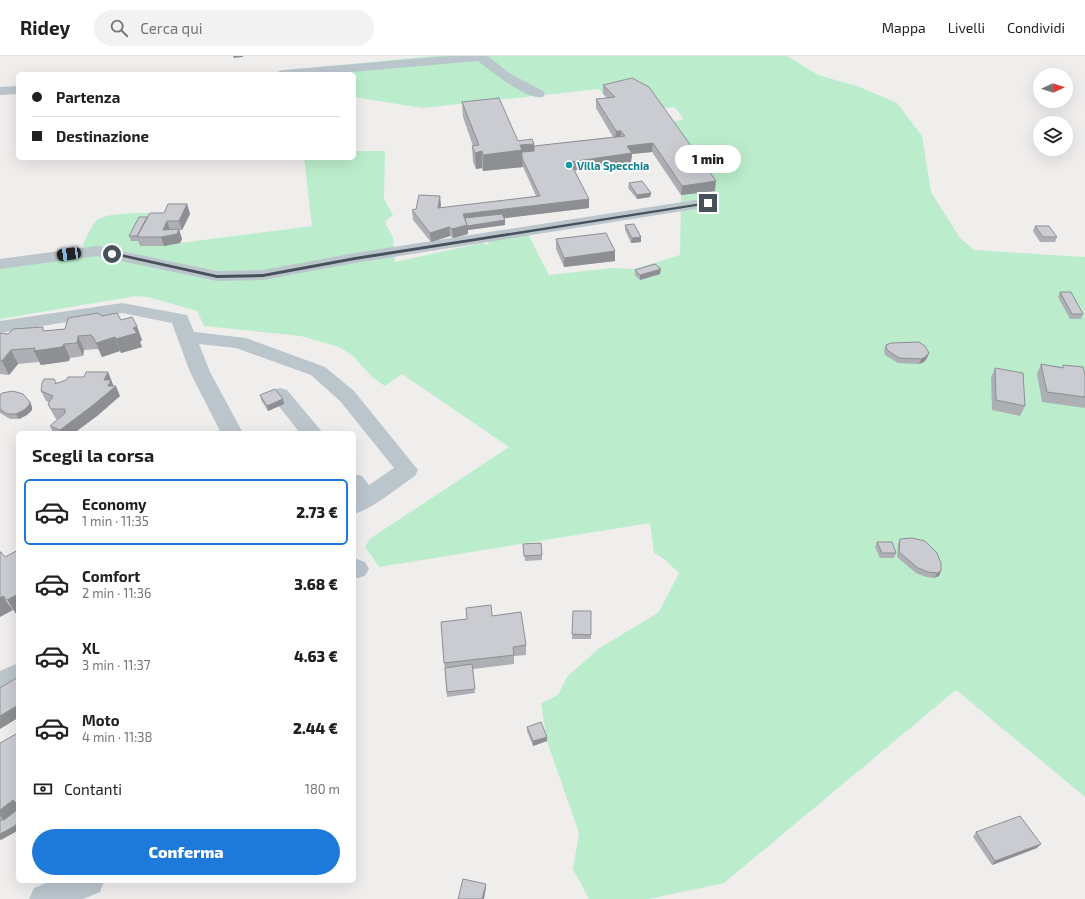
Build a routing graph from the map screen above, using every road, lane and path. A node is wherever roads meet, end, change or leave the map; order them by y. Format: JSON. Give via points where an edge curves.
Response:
{"nodes":[{"id":1,"x":307,"y":72,"type":"edge"},
{"id":2,"x":16,"y":90,"type":"edge"},
{"id":3,"x":0,"y":91,"type":"edge"},
{"id":4,"x":538,"y":94,"type":"dead end"},
{"id":5,"x":708,"y":203,"type":"dead end"},
{"id":6,"x":0,"y":264,"type":"edge"},
{"id":7,"x":0,"y":327,"type":"edge"},
{"id":8,"x":187,"y":336,"type":"junction"},
{"id":9,"x":280,"y":395,"type":"edge"},
{"id":10,"x":231,"y":431,"type":"edge"},
{"id":11,"x":310,"y":431,"type":"edge"},
{"id":12,"x":358,"y":495,"type":"edge"},
{"id":13,"x":16,"y":675,"type":"edge"},
{"id":14,"x":0,"y":685,"type":"edge"},
{"id":15,"x":84,"y":883,"type":"edge"},
{"id":16,"x":44,"y":899,"type":"edge"}],
"edges":[{"from":1,"to":4,"type":"street","via":[[481,57],[504,76]]},
{"from":2,"to":3,"type":"street"},
{"from":5,"to":6,"type":"street","via":[[355,258],[263,275],[217,276],[96,251]]},
{"from":7,"to":8,"type":"street","via":[[122,308],[180,319]]},
{"from":8,"to":10,"type":"street","via":[[200,372]]},
{"from":8,"to":12,"type":"street","via":[[238,342],[318,370],[347,396],[406,470]]},
{"from":9,"to":11,"type":"street"},
{"from":13,"to":14,"type":"street"},
{"from":15,"to":16,"type":"street"}]}
